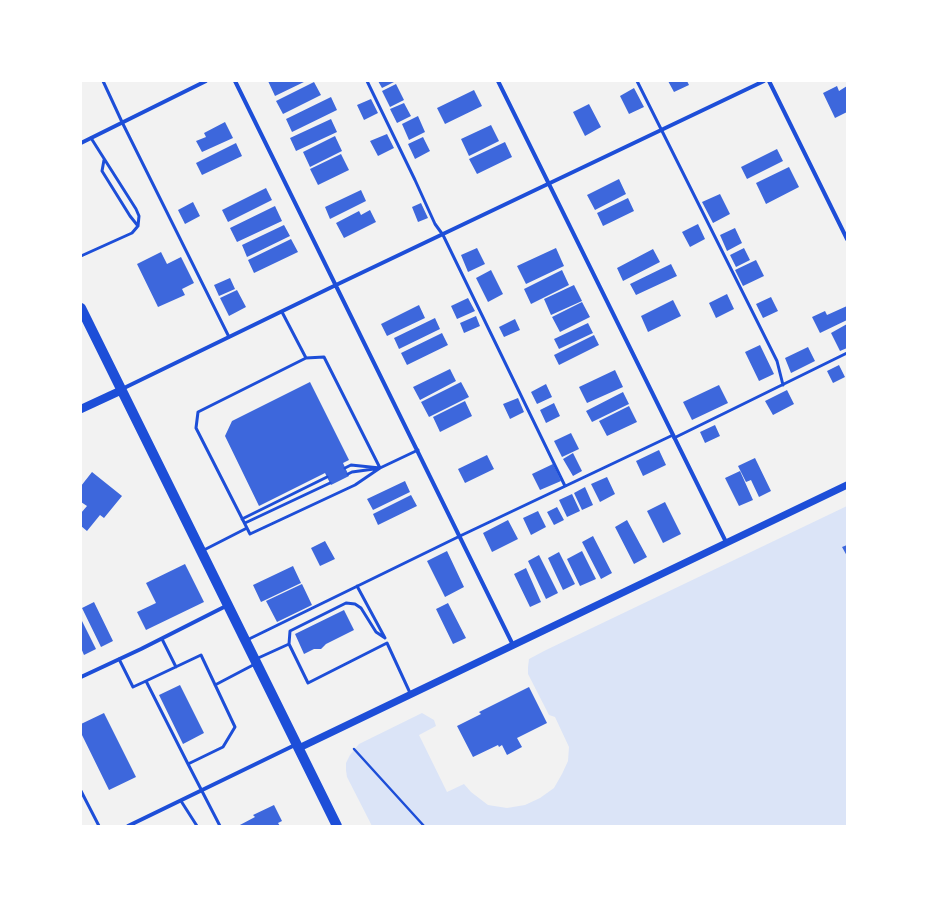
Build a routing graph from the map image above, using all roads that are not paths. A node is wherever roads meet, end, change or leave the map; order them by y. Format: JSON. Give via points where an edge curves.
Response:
{"nodes":[{"id":1,"x":103,"y":81,"type":"edge"},
{"id":2,"x":206,"y":81,"type":"edge"},
{"id":3,"x":235,"y":81,"type":"edge"},
{"id":4,"x":367,"y":81,"type":"edge"},
{"id":5,"x":498,"y":81,"type":"edge"},
{"id":6,"x":637,"y":81,"type":"edge"},
{"id":7,"x":764,"y":81,"type":"edge"},
{"id":8,"x":769,"y":81,"type":"edge"},
{"id":9,"x":122,"y":122,"type":"junction"},
{"id":10,"x":661,"y":130,"type":"junction"},
{"id":11,"x":91,"y":138,"type":"junction"},
{"id":12,"x":81,"y":143,"type":"edge"},
{"id":13,"x":104,"y":160,"type":"junction"},
{"id":14,"x":548,"y":185,"type":"junction"},
{"id":15,"x":138,"y":226,"type":"junction"},
{"id":16,"x":443,"y":235,"type":"junction"},
{"id":17,"x":847,"y":239,"type":"edge"},
{"id":18,"x":81,"y":256,"type":"edge"},
{"id":19,"x":336,"y":285,"type":"junction"},
{"id":20,"x":81,"y":308,"type":"edge"},
{"id":21,"x":282,"y":312,"type":"junction"},
{"id":22,"x":229,"y":337,"type":"junction"},
{"id":23,"x":847,"y":353,"type":"edge"},
{"id":24,"x":306,"y":358,"type":"junction"},
{"id":25,"x":783,"y":385,"type":"junction"},
{"id":26,"x":122,"y":390,"type":"junction"},
{"id":27,"x":81,"y":409,"type":"edge"},
{"id":28,"x":674,"y":436,"type":"junction"},
{"id":29,"x":418,"y":450,"type":"junction"},
{"id":30,"x":345,"y":468,"type":"dead end"},
{"id":31,"x":380,"y":468,"type":"junction"},
{"id":32,"x":348,"y":474,"type":"dead end"},
{"id":33,"x":327,"y":477,"type":"dead end"},
{"id":34,"x":330,"y":483,"type":"dead end"},
{"id":35,"x":847,"y":485,"type":"edge"},
{"id":36,"x":565,"y":486,"type":"junction"},
{"id":37,"x":242,"y":519,"type":"junction"},
{"id":38,"x":245,"y":523,"type":"junction"},
{"id":39,"x":247,"y":528,"type":"junction"},
{"id":40,"x":460,"y":536,"type":"junction"},
{"id":41,"x":726,"y":542,"type":"junction"},
{"id":42,"x":202,"y":551,"type":"junction"},
{"id":43,"x":357,"y":586,"type":"junction"},
{"id":44,"x":228,"y":604,"type":"junction"},
{"id":45,"x":162,"y":638,"type":"junction"},
{"id":46,"x":385,"y":638,"type":"junction"},
{"id":47,"x":246,"y":641,"type":"junction"},
{"id":48,"x":387,"y":643,"type":"junction"},
{"id":49,"x":289,"y":644,"type":"junction"},
{"id":50,"x":513,"y":645,"type":"junction"},
{"id":51,"x":119,"y":659,"type":"junction"},
{"id":52,"x":256,"y":661,"type":"junction"},
{"id":53,"x":176,"y":667,"type":"junction"},
{"id":54,"x":81,"y":677,"type":"edge"},
{"id":55,"x":146,"y":681,"type":"junction"},
{"id":56,"x":215,"y":685,"type":"junction"},
{"id":57,"x":411,"y":695,"type":"junction"},
{"id":58,"x":298,"y":746,"type":"junction"},
{"id":59,"x":188,"y":764,"type":"junction"},
{"id":60,"x":81,"y":790,"type":"edge"},
{"id":61,"x":202,"y":791,"type":"junction"},
{"id":62,"x":181,"y":801,"type":"junction"},
{"id":63,"x":99,"y":826,"type":"edge"},
{"id":64,"x":130,"y":826,"type":"edge"},
{"id":65,"x":197,"y":826,"type":"edge"},
{"id":66,"x":220,"y":826,"type":"edge"},
{"id":67,"x":338,"y":826,"type":"edge"}],
"edges":[{"from":1,"to":9,"type":"lane"},
{"from":2,"to":9,"type":"street"},
{"from":3,"to":19,"type":"street"},
{"from":4,"to":16,"type":"lane","via":[[435,224]]},
{"from":5,"to":14,"type":"street"},
{"from":6,"to":10,"type":"lane"},
{"from":7,"to":10,"type":"street"},
{"from":8,"to":17,"type":"street"},
{"from":9,"to":11,"type":"street"},
{"from":9,"to":22,"type":"lane"},
{"from":10,"to":14,"type":"street"},
{"from":10,"to":25,"type":"lane","via":[[777,361]]},
{"from":11,"to":12,"type":"street"},
{"from":11,"to":13,"type":"lane"},
{"from":13,"to":15,"type":"lane","via":[[136,209]]},
{"from":13,"to":15,"type":"lane","via":[[102,171]]},
{"from":14,"to":16,"type":"street"},
{"from":14,"to":28,"type":"street"},
{"from":15,"to":18,"type":"lane","via":[[132,233]]},
{"from":16,"to":19,"type":"street"},
{"from":16,"to":36,"type":"lane"},
{"from":19,"to":21,"type":"street"},
{"from":19,"to":29,"type":"street"},
{"from":20,"to":26,"type":"main road"},
{"from":21,"to":22,"type":"street"},
{"from":21,"to":24,"type":"lane"},
{"from":22,"to":26,"type":"street"},
{"from":23,"to":25,"type":"lane"},
{"from":24,"to":31,"type":"lane","via":[[324,357]]},
{"from":24,"to":37,"type":"lane","via":[[198,412],[196,428]]},
{"from":25,"to":28,"type":"lane"},
{"from":26,"to":27,"type":"main road"},
{"from":26,"to":42,"type":"main road"},
{"from":28,"to":36,"type":"lane"},
{"from":28,"to":41,"type":"street"},
{"from":29,"to":31,"type":"lane"},
{"from":29,"to":40,"type":"street"},
{"from":30,"to":31,"type":"lane","via":[[351,465]]},
{"from":31,"to":32,"type":"lane"},
{"from":31,"to":39,"type":"lane","via":[[355,484],[250,534]]},
{"from":33,"to":37,"type":"lane"},
{"from":34,"to":38,"type":"lane"},
{"from":35,"to":41,"type":"street"},
{"from":36,"to":40,"type":"lane"},
{"from":37,"to":38,"type":"lane"},
{"from":38,"to":39,"type":"lane"},
{"from":39,"to":42,"type":"lane"},
{"from":40,"to":43,"type":"lane"},
{"from":40,"to":50,"type":"street"},
{"from":41,"to":50,"type":"street"},
{"from":42,"to":44,"type":"main road"},
{"from":43,"to":46,"type":"lane"},
{"from":43,"to":47,"type":"lane"},
{"from":44,"to":45,"type":"street"},
{"from":44,"to":47,"type":"main road"},
{"from":45,"to":51,"type":"street"},
{"from":45,"to":53,"type":"lane"},
{"from":46,"to":48,"type":"lane"},
{"from":46,"to":49,"type":"lane","via":[[376,632],[361,608],[346,603],[290,631]]},
{"from":47,"to":52,"type":"main road"},
{"from":48,"to":49,"type":"lane","via":[[308,683]]},
{"from":48,"to":57,"type":"lane"},
{"from":49,"to":52,"type":"lane"},
{"from":50,"to":57,"type":"street"},
{"from":51,"to":54,"type":"street"},
{"from":51,"to":55,"type":"lane","via":[[133,687]]},
{"from":52,"to":56,"type":"lane"},
{"from":52,"to":58,"type":"main road"},
{"from":53,"to":55,"type":"lane"},
{"from":53,"to":56,"type":"lane","via":[[201,655]]},
{"from":55,"to":59,"type":"lane"},
{"from":56,"to":59,"type":"lane","via":[[235,727],[223,747]]},
{"from":57,"to":58,"type":"street"},
{"from":58,"to":61,"type":"street"},
{"from":58,"to":67,"type":"main road"},
{"from":59,"to":61,"type":"lane"},
{"from":60,"to":63,"type":"lane"},
{"from":61,"to":62,"type":"street"},
{"from":61,"to":66,"type":"lane"},
{"from":62,"to":64,"type":"street"},
{"from":62,"to":65,"type":"lane"}]}
